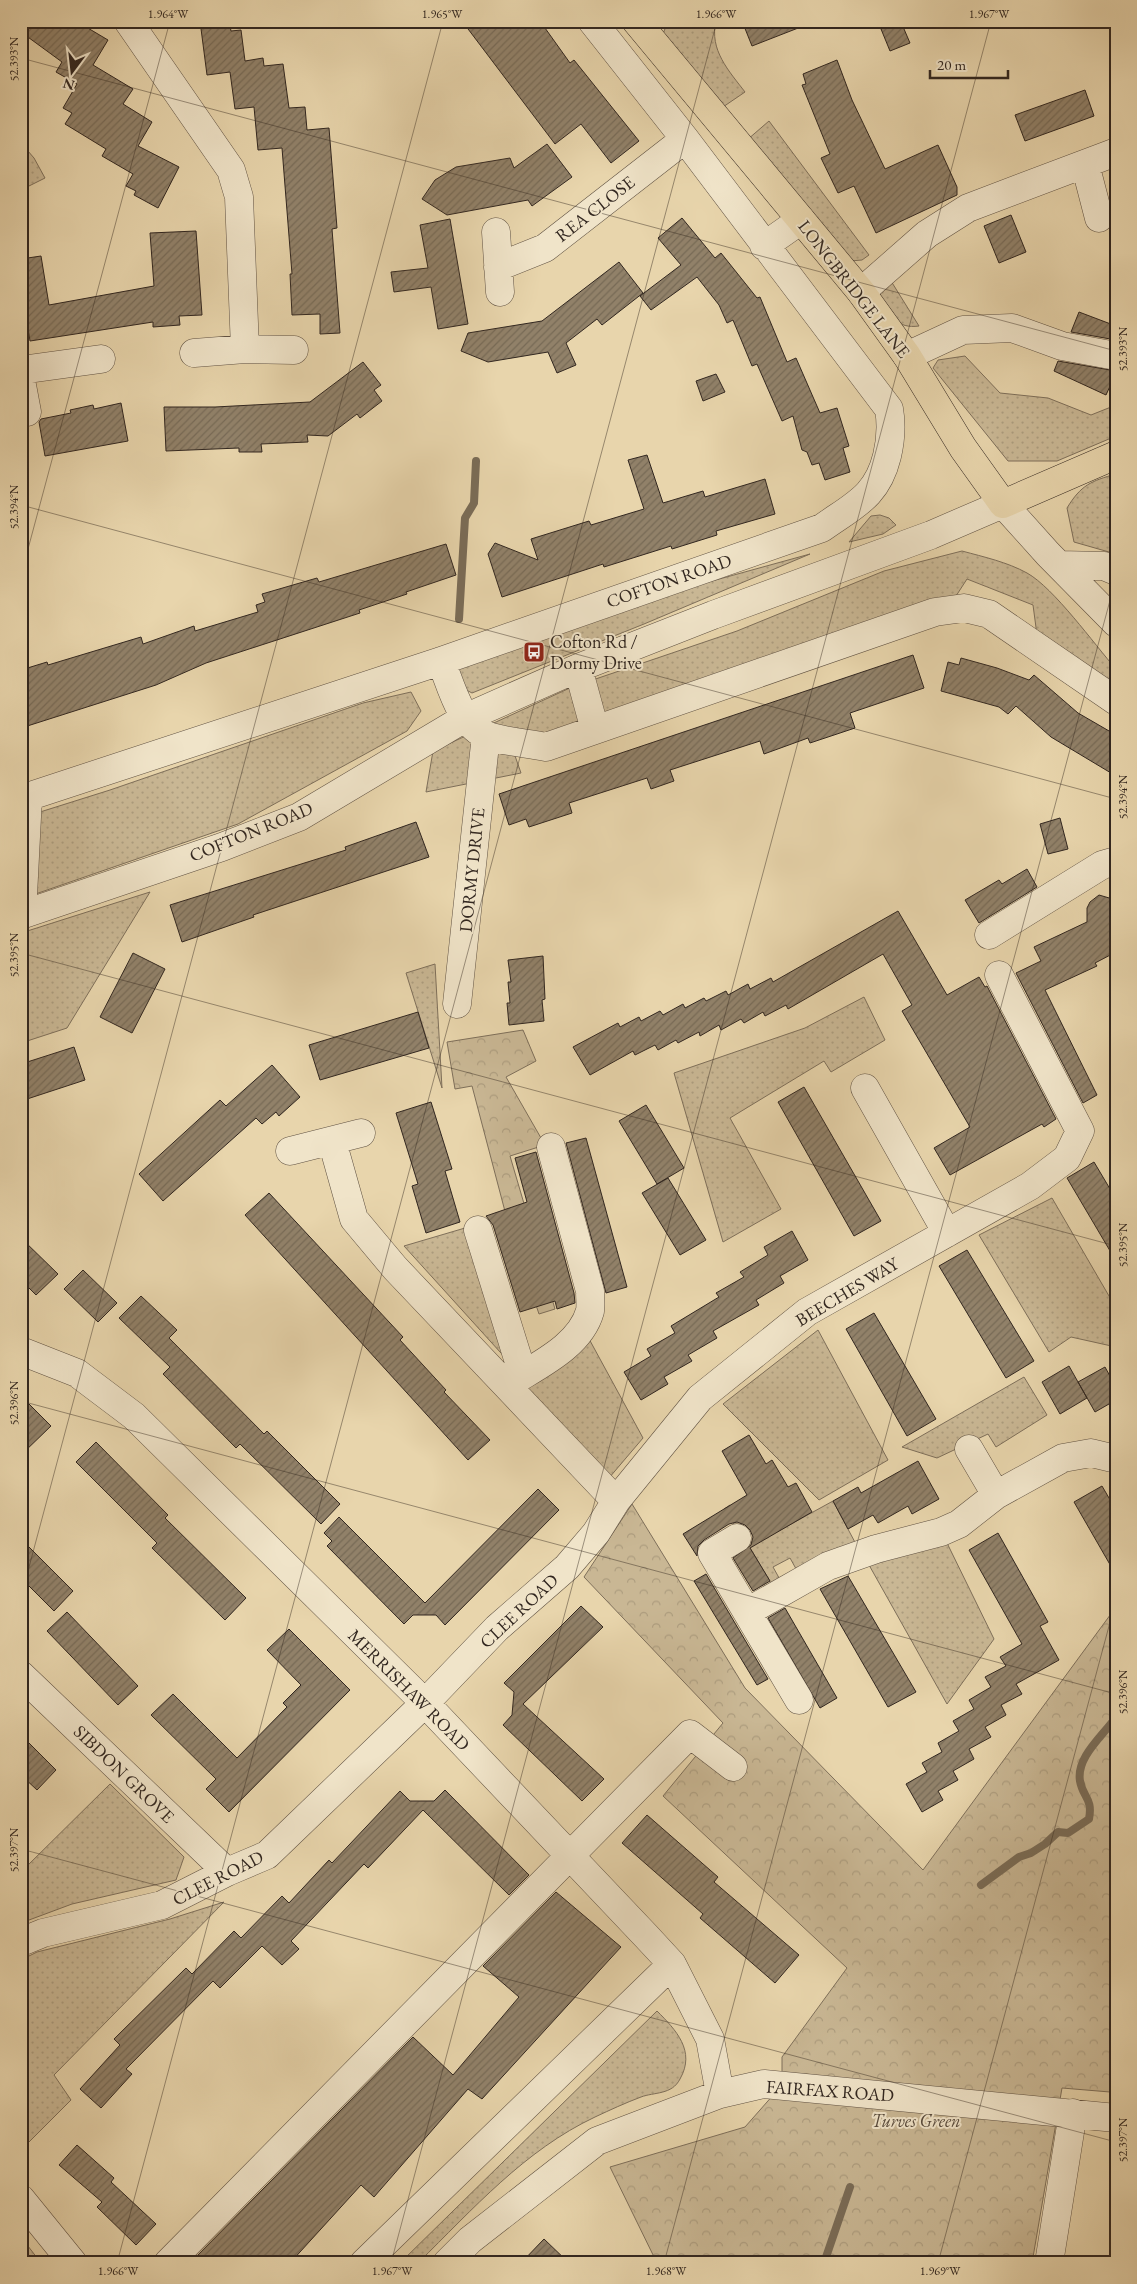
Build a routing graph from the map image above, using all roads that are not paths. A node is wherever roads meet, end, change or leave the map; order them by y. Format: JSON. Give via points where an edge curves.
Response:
{"nodes":[{"id":1,"x":128,"y":21,"type":"edge"},
{"id":2,"x":592,"y":21,"type":"edge"},
{"id":3,"x":636,"y":21,"type":"edge"},
{"id":4,"x":685,"y":139,"type":"junction"},
{"id":5,"x":1116,"y":152,"type":"edge"},
{"id":6,"x":1085,"y":164,"type":"junction"},
{"id":7,"x":1099,"y":218,"type":"dead end"},
{"id":8,"x":801,"y":220,"type":"junction"},
{"id":9,"x":496,"y":232,"type":"dead end"},
{"id":10,"x":764,"y":246,"type":"junction"},
{"id":11,"x":861,"y":292,"type":"junction"},
{"id":12,"x":246,"y":349,"type":"junction"},
{"id":13,"x":294,"y":350,"type":"dead end"},
{"id":14,"x":194,"y":354,"type":"dead end"},
{"id":15,"x":907,"y":356,"type":"junction"},
{"id":16,"x":1116,"y":356,"type":"edge"},
{"id":17,"x":101,"y":359,"type":"dead end"},
{"id":18,"x":21,"y":370,"type":"edge"},
{"id":19,"x":21,"y":380,"type":"edge"},
{"id":20,"x":27,"y":412,"type":"dead end"},
{"id":21,"x":1116,"y":455,"type":"edge"},
{"id":22,"x":1004,"y":504,"type":"junction"},
{"id":23,"x":1058,"y":565,"type":"junction"},
{"id":24,"x":1116,"y":570,"type":"edge"},
{"id":25,"x":1116,"y":623,"type":"edge"},
{"id":26,"x":441,"y":661,"type":"junction"},
{"id":27,"x":578,"y":668,"type":"junction"},
{"id":28,"x":1116,"y":701,"type":"edge"},
{"id":29,"x":465,"y":718,"type":"junction"},
{"id":30,"x":595,"y":730,"type":"junction"},
{"id":31,"x":486,"y":735,"type":"junction"},
{"id":32,"x":25,"y":798,"type":"edge"},
{"id":33,"x":1116,"y":861,"type":"edge"},
{"id":34,"x":22,"y":915,"type":"edge"},
{"id":35,"x":989,"y":935,"type":"dead end"},
{"id":36,"x":998,"y":975,"type":"dead end"},
{"id":37,"x":458,"y":1004,"type":"dead end"},
{"id":38,"x":865,"y":1088,"type":"dead end"},
{"id":39,"x":361,"y":1133,"type":"dead end"},
{"id":40,"x":332,"y":1141,"type":"junction"},
{"id":41,"x":551,"y":1148,"type":"dead end"},
{"id":42,"x":290,"y":1151,"type":"dead end"},
{"id":43,"x":478,"y":1230,"type":"dead end"},
{"id":44,"x":947,"y":1233,"type":"junction"},
{"id":45,"x":21,"y":1351,"type":"edge"},
{"id":46,"x":515,"y":1380,"type":"junction"},
{"id":47,"x":969,"y":1449,"type":"dead end"},
{"id":48,"x":1116,"y":1459,"type":"edge"},
{"id":49,"x":996,"y":1495,"type":"junction"},
{"id":50,"x":616,"y":1500,"type":"junction"},
{"id":51,"x":737,"y":1538,"type":"dead end"},
{"id":52,"x":748,"y":1612,"type":"junction"},
{"id":53,"x":21,"y":1675,"type":"edge"},
{"id":54,"x":798,"y":1700,"type":"dead end"},
{"id":55,"x":425,"y":1703,"type":"junction"},
{"id":56,"x":733,"y":1767,"type":"dead end"},
{"id":57,"x":568,"y":1855,"type":"junction"},
{"id":58,"x":227,"y":1872,"type":"junction"},
{"id":59,"x":21,"y":1942,"type":"edge"},
{"id":60,"x":672,"y":1964,"type":"junction"},
{"id":61,"x":720,"y":2094,"type":"junction"},
{"id":62,"x":1073,"y":2113,"type":"junction"},
{"id":63,"x":1116,"y":2118,"type":"edge"},
{"id":64,"x":21,"y":2199,"type":"edge"},
{"id":65,"x":73,"y":2263,"type":"edge"},
{"id":66,"x":168,"y":2263,"type":"edge"},
{"id":67,"x":364,"y":2263,"type":"edge"},
{"id":68,"x":447,"y":2263,"type":"edge"},
{"id":69,"x":1049,"y":2263,"type":"edge"}],
"edges":[{"from":1,"to":12,"type":"street","via":[[231,170],[239,197]]},
{"from":2,"to":4,"type":"street"},
{"from":3,"to":8,"type":"main road","name":"LONGBRIDGE LANE"},
{"from":4,"to":9,"type":"street","name":"REA CLOSE","via":[[499,280]]},
{"from":4,"to":10,"type":"street"},
{"from":5,"to":6,"type":"street"},
{"from":6,"to":7,"type":"street"},
{"from":6,"to":11,"type":"street","via":[[968,208],[927,234]]},
{"from":8,"to":10,"type":"street"},
{"from":8,"to":11,"type":"main road","name":"LONGBRIDGE LANE"},
{"from":10,"to":26,"type":"street","name":"COFTON ROAD","via":[[889,409],[891,436],[882,476],[868,496],[822,528]]},
{"from":11,"to":15,"type":"main road","name":"LONGBRIDGE LANE"},
{"from":12,"to":13,"type":"street"},
{"from":12,"to":14,"type":"street"},
{"from":15,"to":16,"type":"street","via":[[963,330],[1012,328],[1062,346]]},
{"from":15,"to":22,"type":"main road","name":"LONGBRIDGE LANE","via":[[963,448]]},
{"from":17,"to":18,"type":"street"},
{"from":19,"to":20,"type":"street"},
{"from":21,"to":22,"type":"main road"},
{"from":22,"to":23,"type":"street","name":"LONGBRIDGE LANE"},
{"from":22,"to":27,"type":"street","name":"COFTON ROAD","via":[[931,535]]},
{"from":23,"to":24,"type":"street","via":[[1104,566]]},
{"from":23,"to":25,"type":"street","name":"LONGBRIDGE LANE"},
{"from":26,"to":29,"type":"street"},
{"from":26,"to":32,"type":"street","name":"COFTON ROAD"},
{"from":27,"to":29,"type":"street","name":"COFTON ROAD"},
{"from":27,"to":30,"type":"street"},
{"from":28,"to":30,"type":"street","via":[[989,614],[964,608],[935,612]]},
{"from":29,"to":31,"type":"street"},
{"from":29,"to":34,"type":"street","name":"COFTON ROAD","via":[[298,817],[222,847]]},
{"from":30,"to":31,"type":"street","via":[[546,747]]},
{"from":31,"to":37,"type":"street","name":"DORMY DRIVE"},
{"from":32,"to":34,"type":"street","name":"COFTON ROAD"},
{"from":33,"to":35,"type":"street","via":[[1102,865]]},
{"from":36,"to":44,"type":"street","name":"BEECHES WAY","via":[[1080,1131],[1067,1158],[1040,1179]]},
{"from":38,"to":44,"type":"street"},
{"from":39,"to":40,"type":"street"},
{"from":40,"to":42,"type":"street"},
{"from":40,"to":46,"type":"street","via":[[354,1219],[396,1268]]},
{"from":41,"to":46,"type":"street","via":[[590,1291],[590,1309],[583,1328],[569,1343]]},
{"from":43,"to":46,"type":"street"},
{"from":44,"to":50,"type":"street","name":"BEECHES WAY","via":[[807,1312],[700,1398]]},
{"from":45,"to":55,"type":"street","name":"MERRISHAW ROAD","via":[[77,1373],[134,1416]]},
{"from":46,"to":50,"type":"street"},
{"from":47,"to":49,"type":"street"},
{"from":48,"to":49,"type":"street","via":[[1091,1453],[1063,1458]]},
{"from":49,"to":52,"type":"street","via":[[958,1524],[828,1566]]},
{"from":50,"to":55,"type":"street","name":"CLEE ROAD","via":[[596,1533],[566,1567],[497,1628]]},
{"from":51,"to":52,"type":"street","via":[[712,1553]]},
{"from":52,"to":54,"type":"street"},
{"from":53,"to":58,"type":"street","name":"SIBDON GROVE"},
{"from":55,"to":57,"type":"street","name":"MERRISHAW ROAD"},
{"from":55,"to":58,"type":"street","name":"CLEE ROAD","via":[[267,1855]]},
{"from":56,"to":57,"type":"street","via":[[690,1734]]},
{"from":57,"to":60,"type":"street","name":"MERRISHAW ROAD"},
{"from":57,"to":66,"type":"street"},
{"from":58,"to":59,"type":"street","name":"CLEE ROAD","via":[[162,1906],[43,1933]]},
{"from":60,"to":61,"type":"street","name":"MERRISHAW ROAD","via":[[710,2038]]},
{"from":60,"to":67,"type":"street"},
{"from":61,"to":62,"type":"street","name":"FAIRFAX ROAD","via":[[764,2084]]},
{"from":61,"to":68,"type":"street","name":"FAIRFAX ROAD","via":[[597,2141],[470,2240]]},
{"from":62,"to":63,"type":"street","name":"FAIRFAX ROAD"},
{"from":62,"to":69,"type":"street"},
{"from":64,"to":65,"type":"street"}]}
